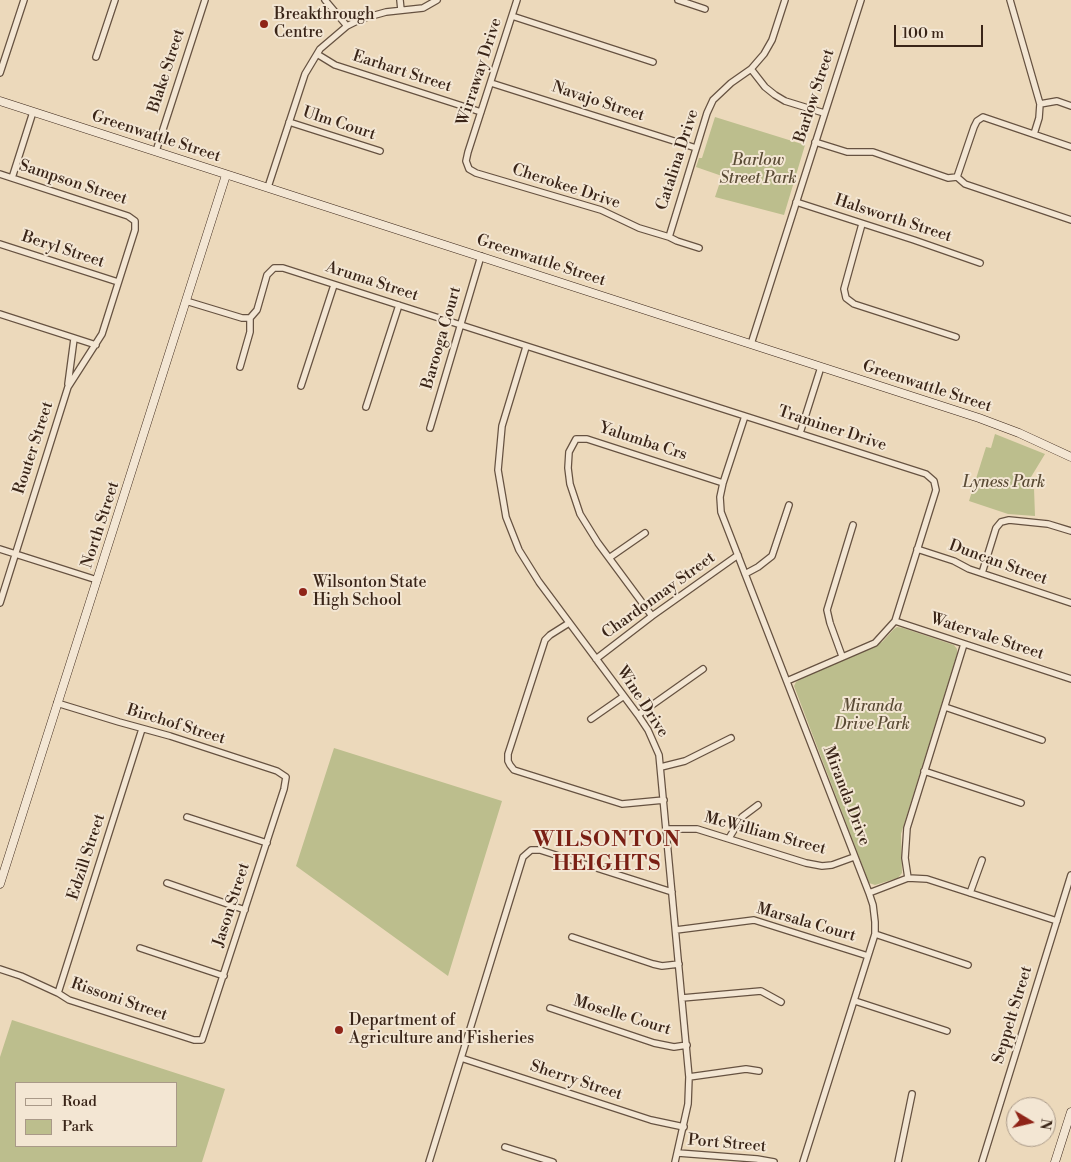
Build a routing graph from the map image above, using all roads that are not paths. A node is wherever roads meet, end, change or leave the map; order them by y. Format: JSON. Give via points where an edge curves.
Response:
{"nodes":[{"id":1,"x":24,"y":0,"type":"edge"},
{"id":2,"x":115,"y":0,"type":"edge"},
{"id":3,"x":205,"y":0,"type":"edge"},
{"id":4,"x":325,"y":0,"type":"edge"},
{"id":5,"x":400,"y":0,"type":"edge"},
{"id":6,"x":437,"y":0,"type":"edge"},
{"id":7,"x":518,"y":0,"type":"edge"},
{"id":8,"x":678,"y":0,"type":"edge"},
{"id":9,"x":785,"y":0,"type":"edge"},
{"id":10,"x":861,"y":0,"type":"edge"},
{"id":11,"x":1010,"y":0,"type":"edge"},
{"id":12,"x":705,"y":9,"type":"dead end"},
{"id":13,"x":402,"y":10,"type":"junction"},
{"id":14,"x":512,"y":16,"type":"junction"},
{"id":15,"x":347,"y":26,"type":"junction"},
{"id":16,"x":316,"y":54,"type":"junction"},
{"id":17,"x":96,"y":57,"type":"dead end"},
{"id":18,"x":653,"y":62,"type":"dead end"},
{"id":19,"x":752,"y":69,"type":"junction"},
{"id":20,"x":0,"y":73,"type":"edge"},
{"id":21,"x":491,"y":82,"type":"junction"},
{"id":22,"x":0,"y":101,"type":"edge"},
{"id":23,"x":1040,"y":104,"type":"junction"},
{"id":24,"x":1071,"y":106,"type":"edge"},
{"id":25,"x":33,"y":112,"type":"junction"},
{"id":26,"x":481,"y":112,"type":"junction"},
{"id":27,"x":824,"y":114,"type":"junction"},
{"id":28,"x":289,"y":122,"type":"junction"},
{"id":29,"x":1034,"y":134,"type":"junction"},
{"id":30,"x":815,"y":142,"type":"junction"},
{"id":31,"x":1071,"y":147,"type":"edge"},
{"id":32,"x":696,"y":148,"type":"junction"},
{"id":33,"x":156,"y":151,"type":"junction"},
{"id":34,"x":380,"y":151,"type":"dead end"},
{"id":35,"x":468,"y":152,"type":"joint"},
{"id":36,"x":0,"y":174,"type":"edge"},
{"id":37,"x":226,"y":174,"type":"junction"},
{"id":38,"x":957,"y":177,"type":"junction"},
{"id":39,"x":12,"y":178,"type":"junction"},
{"id":40,"x":268,"y":187,"type":"junction"},
{"id":41,"x":796,"y":202,"type":"junction"},
{"id":42,"x":1071,"y":220,"type":"edge"},
{"id":43,"x":136,"y":221,"type":"joint"},
{"id":44,"x":862,"y":224,"type":"junction"},
{"id":45,"x":669,"y":237,"type":"junction"},
{"id":46,"x":0,"y":244,"type":"edge"},
{"id":47,"x":699,"y":248,"type":"dead end"},
{"id":48,"x":481,"y":256,"type":"junction"},
{"id":49,"x":980,"y":263,"type":"dead end"},
{"id":50,"x":118,"y":282,"type":"junction"},
{"id":51,"x":334,"y":285,"type":"junction"},
{"id":52,"x":186,"y":301,"type":"junction"},
{"id":53,"x":399,"y":305,"type":"junction"},
{"id":54,"x":0,"y":314,"type":"edge"},
{"id":55,"x":250,"y":318,"type":"junction"},
{"id":56,"x":460,"y":325,"type":"junction"},
{"id":57,"x":956,"y":338,"type":"dead end"},
{"id":58,"x":74,"y":339,"type":"junction"},
{"id":59,"x":751,"y":344,"type":"junction"},
{"id":60,"x":96,"y":345,"type":"junction"},
{"id":61,"x":526,"y":347,"type":"junction"},
{"id":62,"x":240,"y":367,"type":"dead end"},
{"id":63,"x":821,"y":367,"type":"junction"},
{"id":64,"x":301,"y":386,"type":"dead end"},
{"id":65,"x":68,"y":387,"type":"junction"},
{"id":66,"x":366,"y":407,"type":"dead end"},
{"id":67,"x":746,"y":416,"type":"junction"},
{"id":68,"x":430,"y":428,"type":"dead end"},
{"id":69,"x":800,"y":433,"type":"junction"},
{"id":70,"x":1071,"y":457,"type":"edge"},
{"id":71,"x":723,"y":483,"type":"junction"},
{"id":72,"x":789,"y":504,"type":"dead end"},
{"id":73,"x":853,"y":525,"type":"dead end"},
{"id":74,"x":1071,"y":532,"type":"edge"},
{"id":75,"x":645,"y":533,"type":"dead end"},
{"id":76,"x":0,"y":549,"type":"edge"},
{"id":77,"x":917,"y":549,"type":"junction"},
{"id":78,"x":15,"y":554,"type":"junction"},
{"id":79,"x":738,"y":555,"type":"junction"},
{"id":80,"x":610,"y":558,"type":"junction"},
{"id":81,"x":982,"y":573,"type":"junction"},
{"id":82,"x":745,"y":574,"type":"junction"},
{"id":83,"x":97,"y":580,"type":"junction"},
{"id":84,"x":0,"y":603,"type":"edge"},
{"id":85,"x":1071,"y":603,"type":"edge"},
{"id":86,"x":652,"y":616,"type":"junction"},
{"id":87,"x":895,"y":621,"type":"junction"},
{"id":88,"x":569,"y":623,"type":"junction"},
{"id":89,"x":964,"y":644,"type":"junction"},
{"id":90,"x":842,"y":656,"type":"junction"},
{"id":91,"x":596,"y":659,"type":"junction"},
{"id":92,"x":703,"y":669,"type":"dead end"},
{"id":93,"x":1071,"y":679,"type":"edge"},
{"id":94,"x":787,"y":682,"type":"junction"},
{"id":95,"x":624,"y":696,"type":"junction"},
{"id":96,"x":58,"y":703,"type":"junction"},
{"id":97,"x":945,"y":707,"type":"junction"},
{"id":98,"x":638,"y":716,"type":"junction"},
{"id":99,"x":591,"y":719,"type":"dead end"},
{"id":100,"x":142,"y":729,"type":"junction"},
{"id":101,"x":730,"y":738,"type":"dead end"},
{"id":102,"x":1042,"y":740,"type":"dead end"},
{"id":103,"x":661,"y":767,"type":"junction"},
{"id":104,"x":924,"y":772,"type":"junction"},
{"id":105,"x":286,"y":777,"type":"joint"},
{"id":106,"x":664,"y":800,"type":"junction"},
{"id":107,"x":1022,"y":802,"type":"dead end"},
{"id":108,"x":758,"y":805,"type":"dead end"},
{"id":109,"x":187,"y":817,"type":"dead end"},
{"id":110,"x":667,"y":829,"type":"junction"},
{"id":111,"x":729,"y":838,"type":"junction"},
{"id":112,"x":267,"y":843,"type":"junction"},
{"id":113,"x":854,"y":857,"type":"junction"},
{"id":114,"x":982,"y":860,"type":"dead end"},
{"id":115,"x":2,"y":867,"type":"edge"},
{"id":116,"x":1071,"y":876,"type":"edge"},
{"id":117,"x":908,"y":878,"type":"junction"},
{"id":118,"x":0,"y":884,"type":"edge"},
{"id":119,"x":167,"y":884,"type":"dead end"},
{"id":120,"x":672,"y":892,"type":"junction"},
{"id":121,"x":869,"y":893,"type":"junction"},
{"id":122,"x":970,"y":893,"type":"junction"},
{"id":123,"x":245,"y":910,"type":"junction"},
{"id":124,"x":1057,"y":921,"type":"junction"},
{"id":125,"x":676,"y":930,"type":"junction"},
{"id":126,"x":876,"y":934,"type":"junction"},
{"id":127,"x":572,"y":937,"type":"dead end"},
{"id":128,"x":140,"y":948,"type":"dead end"},
{"id":129,"x":868,"y":956,"type":"junction"},
{"id":130,"x":679,"y":964,"type":"junction"},
{"id":131,"x":968,"y":965,"type":"dead end"},
{"id":132,"x":0,"y":969,"type":"edge"},
{"id":133,"x":224,"y":976,"type":"junction"},
{"id":134,"x":58,"y":993,"type":"junction"},
{"id":135,"x":682,"y":998,"type":"junction"},
{"id":136,"x":781,"y":1002,"type":"dead end"},
{"id":137,"x":855,"y":1002,"type":"junction"},
{"id":138,"x":550,"y":1008,"type":"dead end"},
{"id":139,"x":947,"y":1031,"type":"dead end"},
{"id":140,"x":202,"y":1040,"type":"joint"},
{"id":141,"x":687,"y":1045,"type":"junction"},
{"id":142,"x":461,"y":1058,"type":"junction"},
{"id":143,"x":759,"y":1070,"type":"dead end"},
{"id":144,"x":689,"y":1077,"type":"junction"},
{"id":145,"x":912,"y":1094,"type":"dead end"},
{"id":146,"x":1071,"y":1112,"type":"edge"},
{"id":147,"x":684,"y":1126,"type":"junction"},
{"id":148,"x":505,"y":1146,"type":"dead end"},
{"id":149,"x":678,"y":1153,"type":"junction"},
{"id":150,"x":429,"y":1162,"type":"edge"},
{"id":151,"x":553,"y":1162,"type":"edge"},
{"id":152,"x":675,"y":1162,"type":"edge"},
{"id":153,"x":774,"y":1162,"type":"edge"},
{"id":154,"x":803,"y":1162,"type":"edge"},
{"id":155,"x":898,"y":1162,"type":"edge"},
{"id":156,"x":982,"y":1162,"type":"edge"},
{"id":157,"x":1056,"y":1162,"type":"edge"}],
"edges":[{"from":1,"to":20,"type":"street"},
{"from":2,"to":17,"type":"street"},
{"from":3,"to":33,"type":"street","name":"Blake Street"},
{"from":4,"to":15,"type":"street"},
{"from":5,"to":13,"type":"street"},
{"from":6,"to":13,"type":"street","via":[[424,8]]},
{"from":7,"to":14,"type":"street","name":"Wirraway Drive"},
{"from":8,"to":12,"type":"street"},
{"from":9,"to":19,"type":"street","name":"Catalina Drive","via":[[772,40]]},
{"from":10,"to":27,"type":"street","name":"Barlow Street"},
{"from":11,"to":23,"type":"street"},
{"from":13,"to":15,"type":"street","via":[[372,15]]},
{"from":14,"to":18,"type":"street"},
{"from":14,"to":21,"type":"street","name":"Wirraway Drive"},
{"from":15,"to":16,"type":"street"},
{"from":16,"to":26,"type":"street","name":"Earhart Street","via":[[334,65]]},
{"from":16,"to":28,"type":"street","via":[[305,74]]},
{"from":19,"to":27,"type":"street","via":[[775,96]]},
{"from":19,"to":32,"type":"street","name":"Catalina Drive","via":[[730,83],[713,100]]},
{"from":21,"to":26,"type":"street","name":"Wirraway Drive"},
{"from":21,"to":32,"type":"street","name":"Navajo Street"},
{"from":22,"to":25,"type":"main road","name":"Greenwattle Street"},
{"from":23,"to":24,"type":"street","via":[[1057,101]]},
{"from":23,"to":29,"type":"street"},
{"from":25,"to":33,"type":"main road","name":"Greenwattle Street"},
{"from":25,"to":39,"type":"street"},
{"from":26,"to":35,"type":"street","name":"Wirraway Drive"},
{"from":27,"to":30,"type":"street","name":"Barlow Street"},
{"from":28,"to":34,"type":"street","name":"Ulm Court"},
{"from":28,"to":40,"type":"street"},
{"from":29,"to":31,"type":"street"},
{"from":29,"to":38,"type":"street","via":[[980,118]]},
{"from":30,"to":38,"type":"street","via":[[847,152],[873,152],[948,178]]},
{"from":30,"to":41,"type":"street","name":"Barlow Street"},
{"from":32,"to":45,"type":"street","name":"Catalina Drive"},
{"from":33,"to":37,"type":"main road","name":"Greenwattle Street"},
{"from":35,"to":45,"type":"street","name":"Cherokee Drive","via":[[466,161],[469,169],[476,173],[601,210],[639,228]]},
{"from":36,"to":39,"type":"street","name":"Sampson Street"},
{"from":37,"to":40,"type":"main road","name":"Greenwattle Street"},
{"from":37,"to":52,"type":"main road","name":"North Street"},
{"from":38,"to":42,"type":"street","via":[[965,184]]},
{"from":39,"to":43,"type":"street","name":"Sampson Street"},
{"from":40,"to":48,"type":"main road","name":"Greenwattle Street"},
{"from":41,"to":44,"type":"street","name":"Halsworth Street"},
{"from":41,"to":59,"type":"street","name":"Barlow Street"},
{"from":43,"to":50,"type":"street","name":"Router Street"},
{"from":44,"to":49,"type":"street","name":"Halsworth Street"},
{"from":44,"to":57,"type":"street","via":[[844,289],[846,298],[854,304]]},
{"from":45,"to":47,"type":"street","name":"Cherokee Drive"},
{"from":46,"to":50,"type":"street","name":"Beryl Street"},
{"from":48,"to":56,"type":"street","name":"Barooga Court"},
{"from":48,"to":59,"type":"main road","name":"Greenwattle Street"},
{"from":50,"to":60,"type":"street","name":"Router Street"},
{"from":51,"to":53,"type":"street","name":"Aruma Street"},
{"from":51,"to":55,"type":"street","name":"Aruma Street","via":[[274,268],[267,275],[257,310]]},
{"from":51,"to":64,"type":"street"},
{"from":52,"to":55,"type":"street"},
{"from":52,"to":83,"type":"main road","name":"North Street"},
{"from":53,"to":56,"type":"street","name":"Aruma Street"},
{"from":53,"to":66,"type":"street"},
{"from":54,"to":58,"type":"street"},
{"from":55,"to":62,"type":"street","via":[[250,332]]},
{"from":56,"to":61,"type":"street","name":"Traminer Drive"},
{"from":56,"to":68,"type":"street","name":"Barooga Court"},
{"from":58,"to":60,"type":"street"},
{"from":58,"to":65,"type":"street","name":"Router Street"},
{"from":59,"to":63,"type":"main road","name":"Greenwattle Street"},
{"from":60,"to":65,"type":"street","name":"Router Street"},
{"from":61,"to":67,"type":"street","name":"Traminer Drive"},
{"from":61,"to":88,"type":"street","name":"Wine Drive","via":[[502,426],[498,470],[506,517],[519,550]]},
{"from":63,"to":69,"type":"street"},
{"from":63,"to":70,"type":"main road","name":"Greenwattle Street","via":[[979,418]]},
{"from":65,"to":78,"type":"street","name":"Router Street"},
{"from":67,"to":69,"type":"street","name":"Traminer Drive"},
{"from":67,"to":71,"type":"street","name":"Miranda Drive"},
{"from":69,"to":77,"type":"street","name":"Traminer Drive","via":[[926,474],[934,481],[936,490]]},
{"from":71,"to":79,"type":"street","name":"Miranda Drive","via":[[721,512]]},
{"from":71,"to":80,"type":"street","name":"Yalumba Crs","via":[[587,439],[576,439],[569,452],[570,484],[587,528]]},
{"from":72,"to":82,"type":"street","via":[[772,556]]},
{"from":73,"to":90,"type":"street","via":[[827,610]]},
{"from":74,"to":81,"type":"street","via":[[1048,524],[1001,522],[996,528]]},
{"from":75,"to":80,"type":"street"},
{"from":76,"to":78,"type":"street"},
{"from":77,"to":81,"type":"street","name":"Duncan Street"},
{"from":77,"to":87,"type":"street","name":"Traminer Drive"},
{"from":78,"to":83,"type":"street"},
{"from":78,"to":84,"type":"street","name":"Router Street"},
{"from":79,"to":82,"type":"street","name":"Miranda Drive"},
{"from":79,"to":86,"type":"street","name":"Chardonnay Street"},
{"from":80,"to":86,"type":"street","name":"Yalumba Crs"},
{"from":81,"to":85,"type":"street","name":"Duncan Street"},
{"from":82,"to":94,"type":"street","name":"Miranda Drive"},
{"from":83,"to":96,"type":"main road","name":"North Street"},
{"from":86,"to":91,"type":"street","name":"Chardonnay Street"},
{"from":87,"to":89,"type":"street","name":"Watervale Street"},
{"from":87,"to":90,"type":"street","name":"Traminer Drive","via":[[874,643]]},
{"from":88,"to":91,"type":"street","name":"Wine Drive"},
{"from":88,"to":106,"type":"street","via":[[545,640],[508,754],[510,765],[514,770],[622,804]]},
{"from":89,"to":93,"type":"street","name":"Watervale Street"},
{"from":89,"to":97,"type":"street"},
{"from":90,"to":94,"type":"street","name":"Traminer Drive"},
{"from":91,"to":95,"type":"street","name":"Wine Drive"},
{"from":92,"to":98,"type":"street"},
{"from":94,"to":113,"type":"street","name":"Miranda Drive"},
{"from":95,"to":98,"type":"street","name":"Wine Drive"},
{"from":95,"to":99,"type":"street"},
{"from":96,"to":100,"type":"street","name":"Birchof Street"},
{"from":96,"to":115,"type":"main road","name":"North Street"},
{"from":97,"to":102,"type":"street"},
{"from":97,"to":104,"type":"street"},
{"from":98,"to":103,"type":"street","name":"Wine Drive","via":[[654,741]]},
{"from":100,"to":105,"type":"street","name":"Birchof Street","via":[[276,771]]},
{"from":100,"to":134,"type":"street","name":"Edzill Street"},
{"from":101,"to":103,"type":"street","via":[[685,761]]},
{"from":103,"to":106,"type":"street","name":"Wine Drive"},
{"from":104,"to":107,"type":"street"},
{"from":104,"to":117,"type":"street","via":[[907,828],[905,858]]},
{"from":105,"to":112,"type":"street","name":"Jason Street"},
{"from":106,"to":110,"type":"street","name":"Wine Drive"},
{"from":108,"to":111,"type":"street","via":[[742,817]]},
{"from":109,"to":112,"type":"street"},
{"from":110,"to":111,"type":"street","name":"McWilliam Street","via":[[697,829]]},
{"from":110,"to":120,"type":"street","name":"Wine Drive"},
{"from":111,"to":113,"type":"street","name":"McWilliam Street","via":[[822,866]]},
{"from":112,"to":123,"type":"street","name":"Jason Street"},
{"from":113,"to":121,"type":"street","name":"Miranda Drive"},
{"from":114,"to":122,"type":"street"},
{"from":115,"to":118,"type":"main road","name":"North Street"},
{"from":116,"to":124,"type":"street","name":"Seppelt Street"},
{"from":117,"to":121,"type":"street"},
{"from":117,"to":122,"type":"street","via":[[927,879]]},
{"from":119,"to":123,"type":"street"},
{"from":120,"to":125,"type":"street","name":"Wine Drive"},
{"from":120,"to":142,"type":"street","via":[[540,850],[531,850],[523,857]]},
{"from":121,"to":126,"type":"street","name":"Miranda Drive"},
{"from":122,"to":124,"type":"street"},
{"from":123,"to":133,"type":"street","name":"Jason Street"},
{"from":124,"to":156,"type":"street","name":"Seppelt Street"},
{"from":125,"to":129,"type":"street","name":"Marsala Court","via":[[754,920]]},
{"from":125,"to":130,"type":"street","name":"Wine Drive"},
{"from":126,"to":129,"type":"street","name":"Miranda Drive"},
{"from":126,"to":131,"type":"street"},
{"from":127,"to":130,"type":"street","via":[[653,964]]},
{"from":128,"to":133,"type":"street"},
{"from":129,"to":137,"type":"street","name":"Miranda Drive"},
{"from":130,"to":135,"type":"street","name":"Wine Drive"},
{"from":132,"to":134,"type":"street","name":"Rissoni Street"},
{"from":133,"to":140,"type":"street","name":"Jason Street"},
{"from":134,"to":140,"type":"street","name":"Rissoni Street","via":[[69,1000]]},
{"from":135,"to":136,"type":"street","via":[[761,992]]},
{"from":135,"to":141,"type":"street","name":"Wine Drive"},
{"from":137,"to":139,"type":"street"},
{"from":137,"to":154,"type":"street","name":"Miranda Drive"},
{"from":138,"to":141,"type":"street","name":"Moselle Court","via":[[654,1043],[674,1047]]},
{"from":141,"to":144,"type":"street","name":"Wine Drive"},
{"from":142,"to":147,"type":"street","name":"Sherry Street","via":[[651,1120]]},
{"from":142,"to":150,"type":"street"},
{"from":143,"to":144,"type":"street"},
{"from":144,"to":147,"type":"street","name":"Wine Drive"},
{"from":145,"to":155,"type":"street"},
{"from":146,"to":157,"type":"main road"},
{"from":147,"to":149,"type":"street","name":"Wine Drive"},
{"from":148,"to":151,"type":"street"},
{"from":149,"to":152,"type":"street","name":"Wine Drive"},
{"from":149,"to":153,"type":"street","name":"Port Street"}]}
